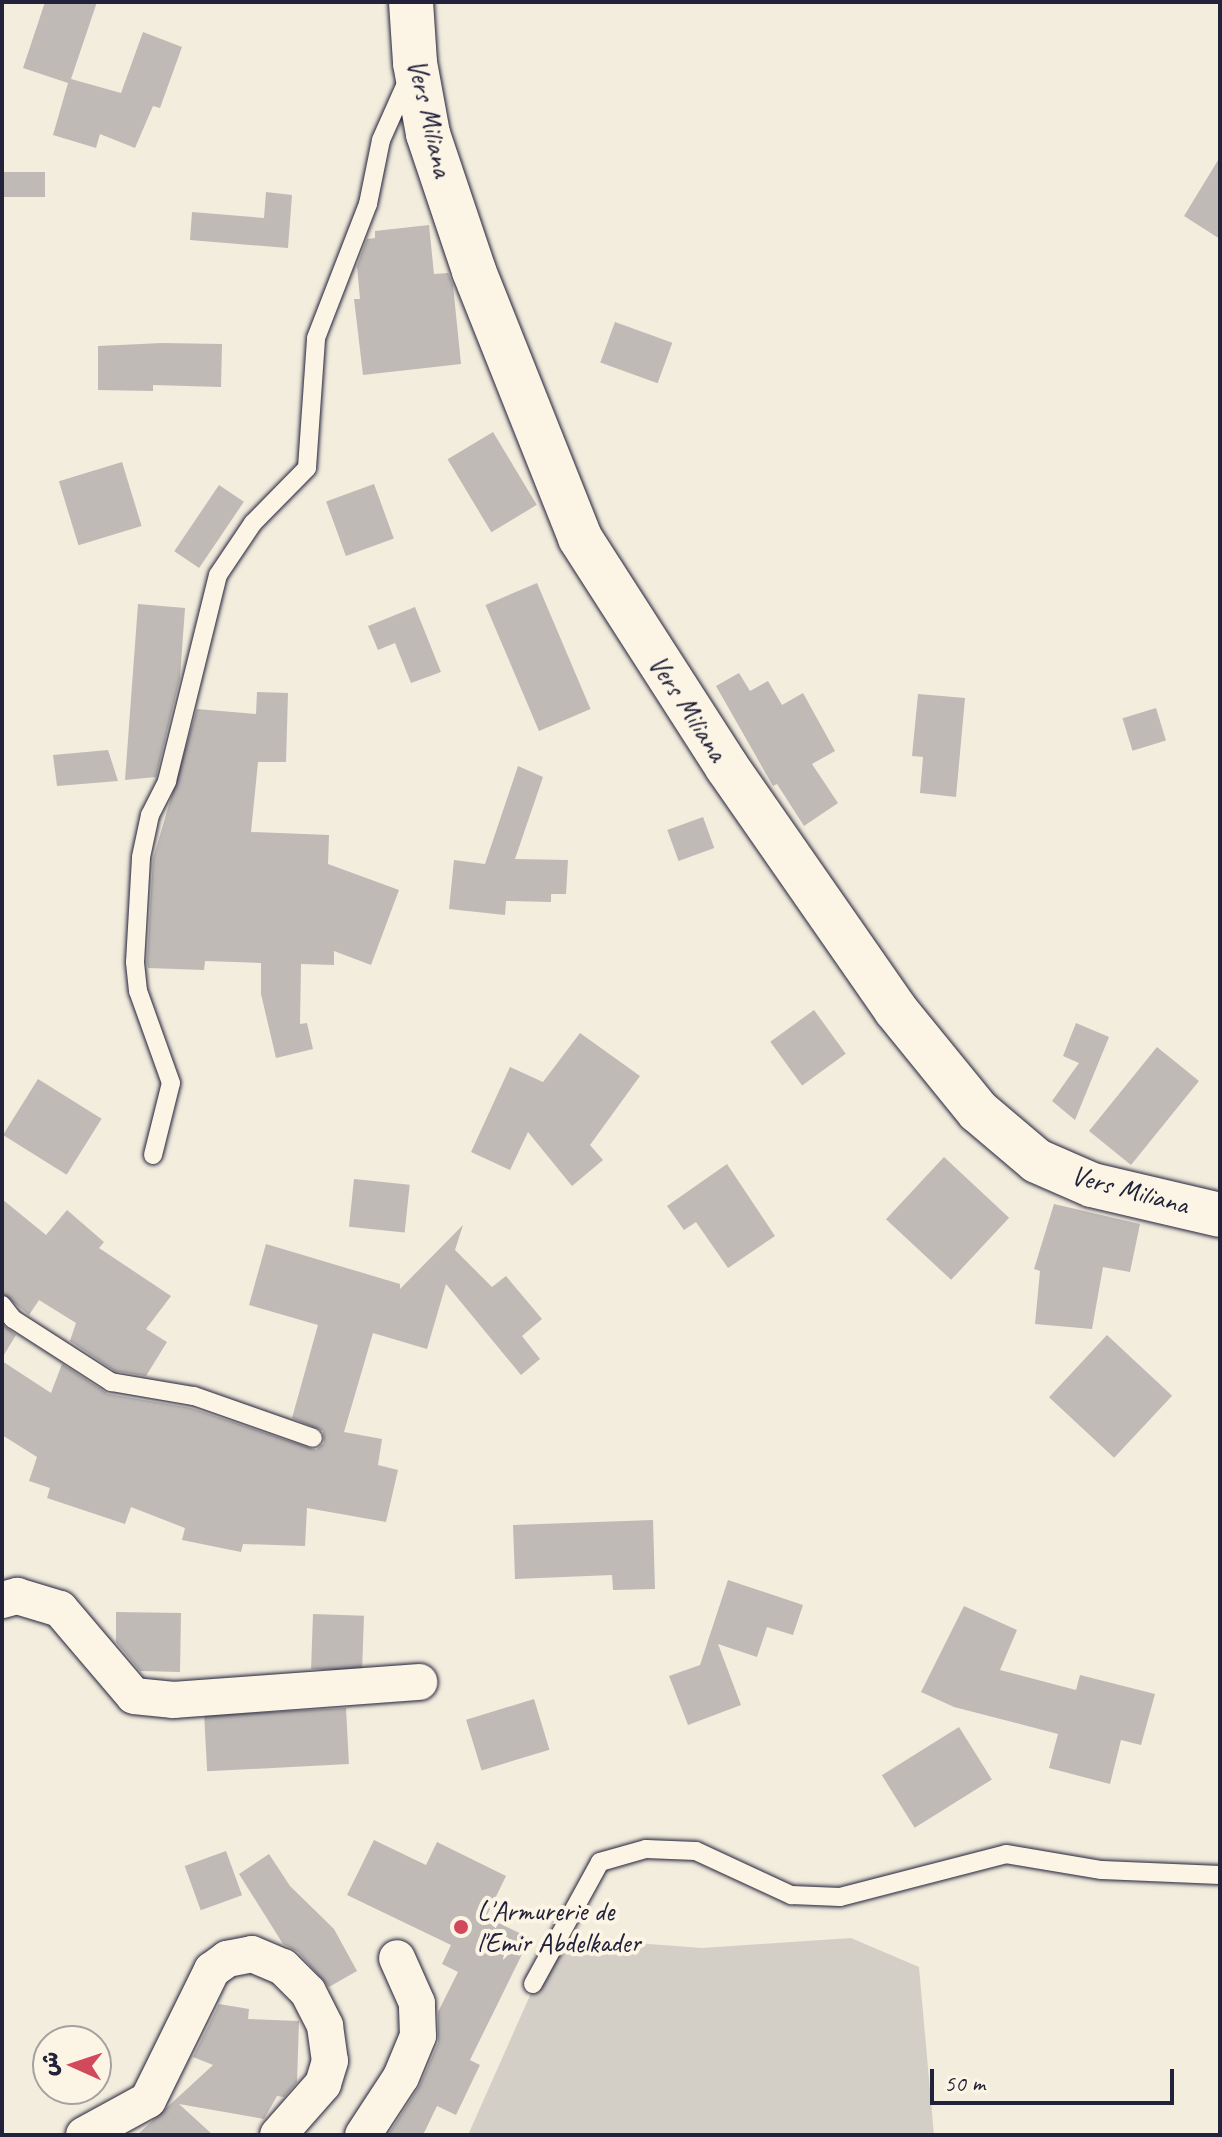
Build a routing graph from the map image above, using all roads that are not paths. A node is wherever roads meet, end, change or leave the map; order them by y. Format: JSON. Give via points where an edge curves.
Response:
{"nodes":[{"id":1,"x":411,"y":2,"type":"edge"},
{"id":2,"x":415,"y":63,"type":"junction"},
{"id":3,"x":153,"y":1155,"type":"dead end"},
{"id":4,"x":1220,"y":1215,"type":"edge"},
{"id":5,"x":2,"y":1305,"type":"edge"},
{"id":6,"x":313,"y":1438,"type":"dead end"},
{"id":7,"x":2,"y":1600,"type":"edge"},
{"id":8,"x":419,"y":1682,"type":"dead end"},
{"id":9,"x":1220,"y":1875,"type":"edge"},
{"id":10,"x":397,"y":1958,"type":"dead end"},
{"id":11,"x":533,"y":1984,"type":"dead end"},
{"id":12,"x":84,"y":2135,"type":"edge"},
{"id":13,"x":278,"y":2135,"type":"edge"},
{"id":14,"x":363,"y":2135,"type":"edge"}],
"edges":[{"from":1,"to":2,"type":"main road","name":"Vers Miliana"},
{"from":2,"to":3,"type":"lane","via":[[381,140],[368,204],[316,338],[307,468],[253,523],[218,575],[167,781],[150,815],[141,857],[135,962],[138,991],[171,1083]]},
{"from":2,"to":4,"type":"main road","name":"Vers Miliana","via":[[428,134],[474,271],[580,538],[719,755],[895,1009],[978,1111],[1037,1161],[1092,1185]]},
{"from":5,"to":6,"type":"lane","via":[[13,1319],[111,1382],[194,1396]]},
{"from":7,"to":8,"type":"street","via":[[17,1596],[60,1609],[134,1696],[174,1700]]},
{"from":9,"to":11,"type":"lane","via":[[1102,1870],[1006,1854],[840,1897],[791,1895],[696,1851],[646,1849],[600,1862]]},
{"from":10,"to":14,"type":"street","via":[[417,2003],[418,2036],[401,2077]]},
{"from":12,"to":13,"type":"street","via":[[148,2100],[212,1970],[227,1959],[252,1954],[283,1967],[308,1992],[325,2026],[330,2061],[323,2084]]}]}
